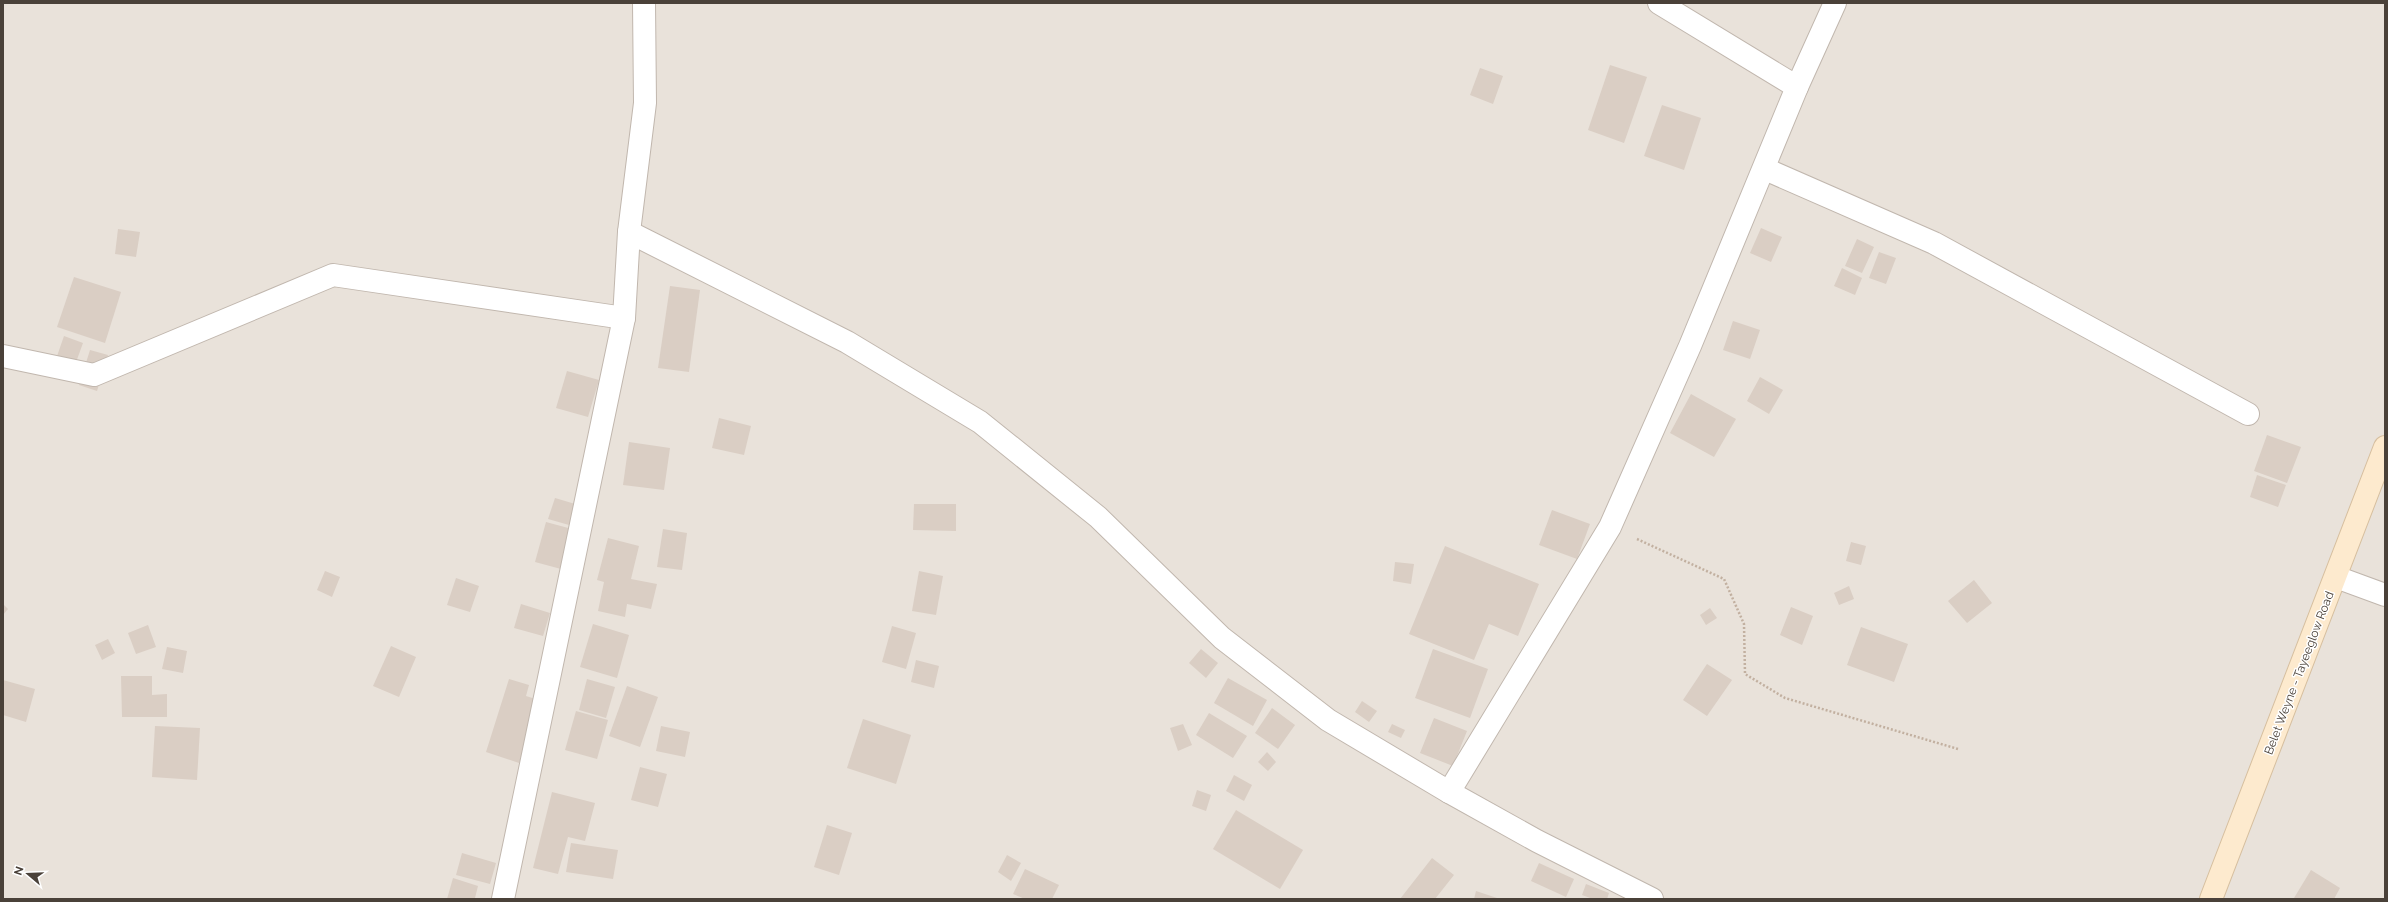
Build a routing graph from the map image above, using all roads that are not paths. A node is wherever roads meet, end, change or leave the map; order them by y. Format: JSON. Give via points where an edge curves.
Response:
{"nodes":[{"id":1,"x":644,"y":3,"type":"edge"},
{"id":2,"x":1659,"y":3,"type":"edge"},
{"id":3,"x":1835,"y":3,"type":"edge"},
{"id":4,"x":1797,"y":87,"type":"junction"},
{"id":5,"x":1765,"y":170,"type":"junction"},
{"id":6,"x":629,"y":232,"type":"junction"},
{"id":7,"x":624,"y":318,"type":"junction"},
{"id":8,"x":3,"y":356,"type":"edge"},
{"id":9,"x":2248,"y":414,"type":"dead end"},
{"id":10,"x":2385,"y":447,"type":"edge"},
{"id":11,"x":2336,"y":577,"type":"junction"},
{"id":12,"x":2385,"y":596,"type":"edge"},
{"id":13,"x":1449,"y":792,"type":"junction"},
{"id":14,"x":503,"y":899,"type":"edge"},
{"id":15,"x":1652,"y":899,"type":"edge"},
{"id":16,"x":2211,"y":899,"type":"edge"}],
"edges":[{"from":1,"to":6,"type":"street","via":[[645,103]]},
{"from":2,"to":4,"type":"street"},
{"from":3,"to":4,"type":"street"},
{"from":4,"to":5,"type":"street"},
{"from":5,"to":9,"type":"street","via":[[1934,243]]},
{"from":5,"to":13,"type":"street","via":[[1610,527]]},
{"from":6,"to":7,"type":"street"},
{"from":6,"to":13,"type":"street","via":[[847,342],[980,422],[1098,518],[1222,638],[1328,720]]},
{"from":7,"to":8,"type":"street","via":[[332,275],[94,375]]},
{"from":7,"to":14,"type":"street"},
{"from":10,"to":11,"type":"main road","name":"Belet Weyne - Tayeeglow Road"},
{"from":11,"to":12,"type":"street"},
{"from":11,"to":16,"type":"main road","name":"Belet Weyne - Tayeeglow Road"},
{"from":13,"to":15,"type":"street","via":[[1537,841]]}]}
